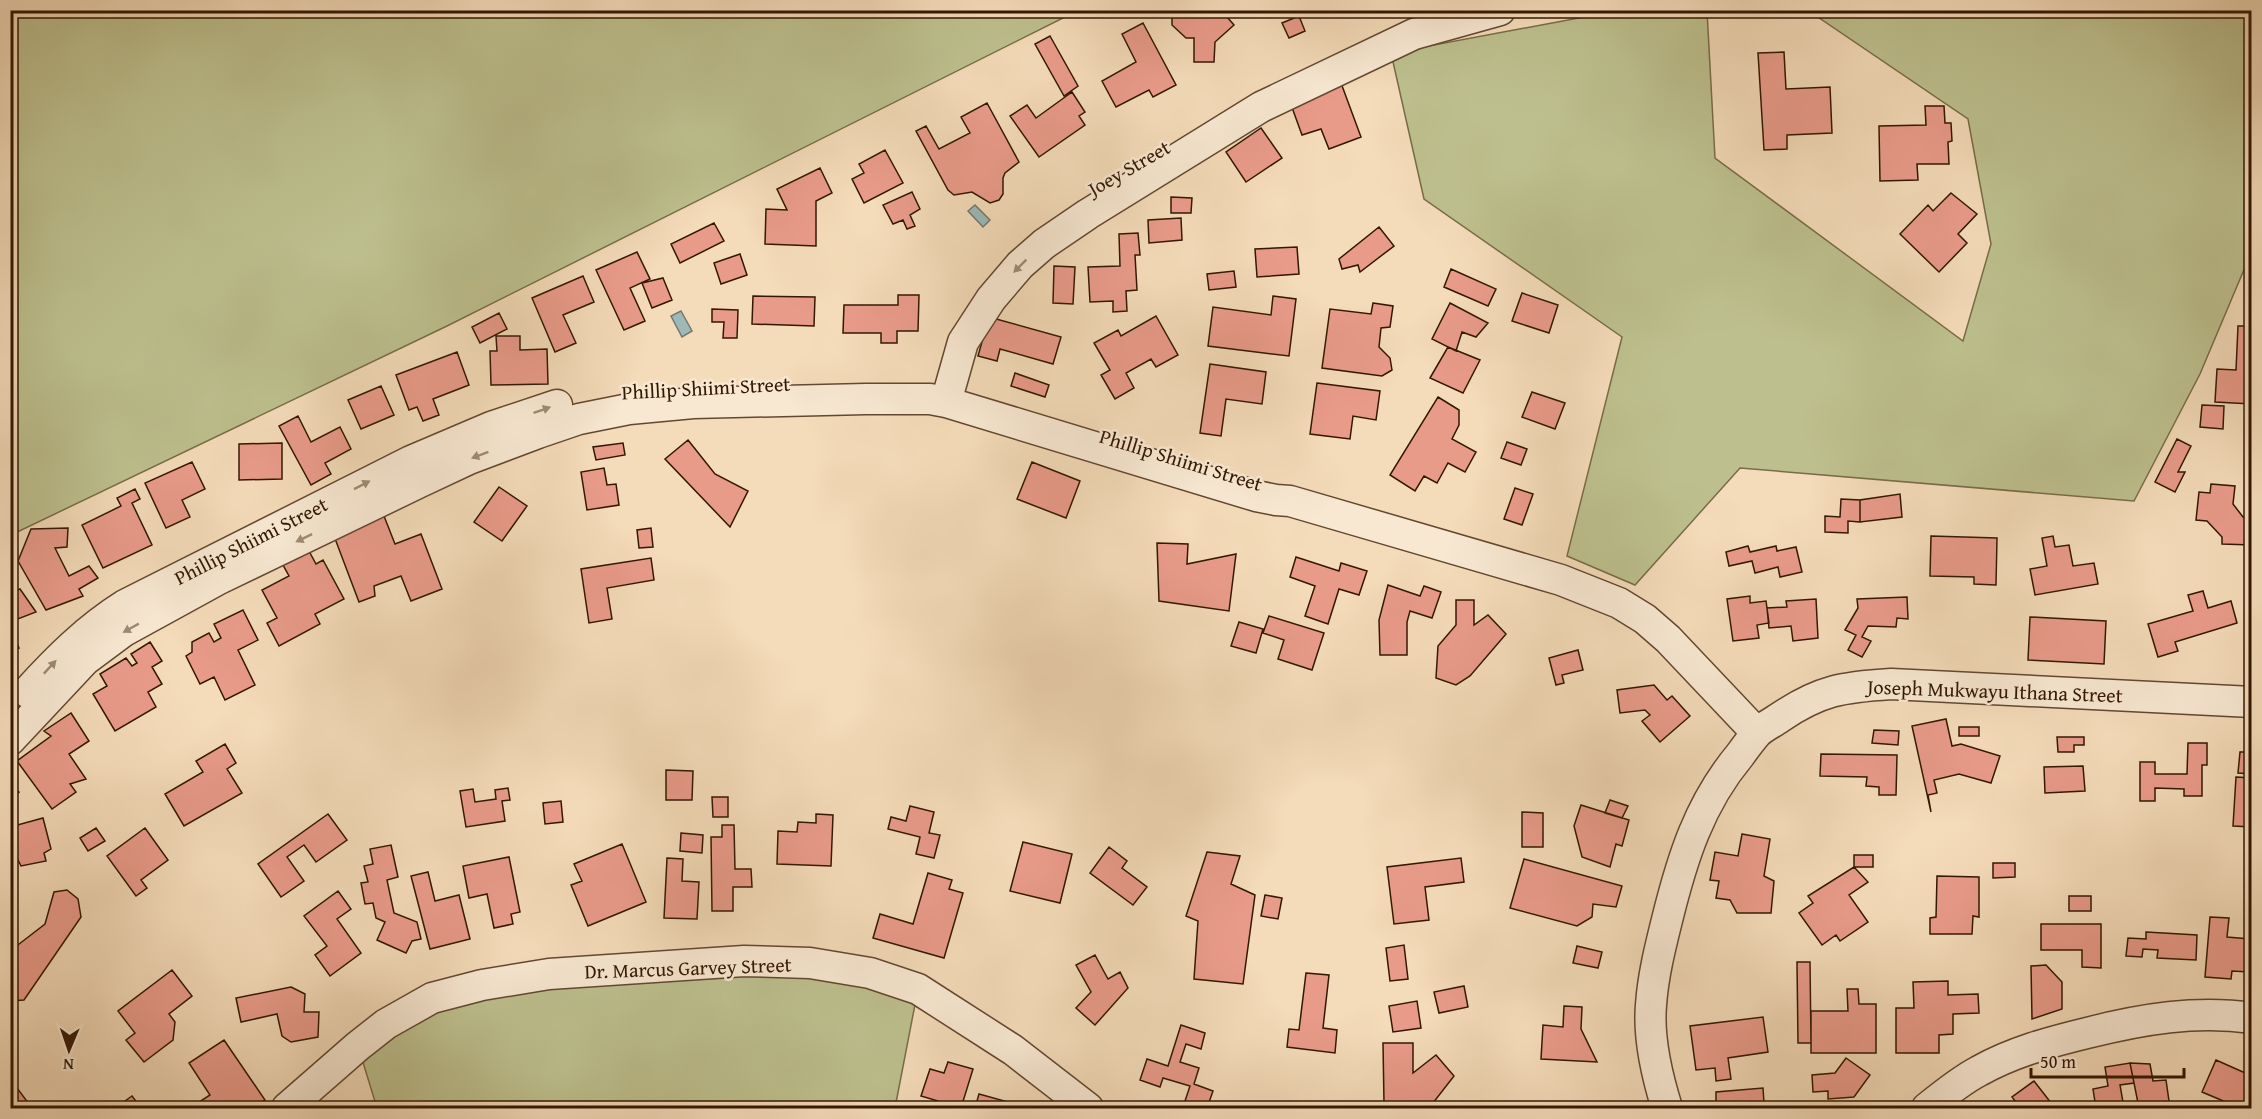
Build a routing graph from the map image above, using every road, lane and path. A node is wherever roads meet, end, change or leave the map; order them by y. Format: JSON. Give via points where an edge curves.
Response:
{"nodes":[{"id":1,"x":1500,"y":10,"type":"edge"},
{"id":2,"x":940,"y":394,"type":"junction"},
{"id":3,"x":2252,"y":702,"type":"edge"},
{"id":4,"x":10,"y":710,"type":"edge"},
{"id":5,"x":1757,"y":733,"type":"junction"},
{"id":6,"x":10,"y":740,"type":"edge"},
{"id":7,"x":2252,"y":1018,"type":"edge"},
{"id":8,"x":287,"y":1108,"type":"edge"},
{"id":9,"x":1088,"y":1108,"type":"edge"},
{"id":10,"x":1667,"y":1108,"type":"edge"},
{"id":11,"x":1927,"y":1108,"type":"edge"}],
"edges":[{"from":1,"to":2,"type":"street","name":"Joey Street","via":[[1413,34],[1390,35],[1325,56],[1266,86],[1034,228],[1004,252],[976,286],[959,320]]},
{"from":4,"to":2,"type":"street","name":"Phillip Shiimi Street","one_way":true,"via":[[78,639],[126,605],[411,461],[490,428],[573,400],[670,385],[871,382]]},
{"from":2,"to":5,"type":"street","name":"Phillip Shiimi Street","via":[[1261,483],[1290,501],[1561,580],[1619,603],[1668,639]]},
{"from":2,"to":6,"type":"street","name":"Phillip Shiimi Street","one_way":true,"via":[[629,409],[579,419],[538,433],[418,483],[217,580],[124,631],[85,660]]},
{"from":3,"to":5,"type":"street","name":"Joseph Mukwayu Ithana Street","via":[[1891,684],[1817,695]]},
{"from":5,"to":10,"type":"street","name":"Joseph Mukwayu Ithana Street","via":[[1725,772],[1690,837],[1658,955],[1651,1006],[1655,1057]]},
{"from":7,"to":11,"type":"street","via":[[2175,1016],[2035,1045],[1979,1071]]},
{"from":8,"to":9,"type":"street","name":"Dr. Marcus Garvey Street","via":[[386,1024],[432,998],[549,974],[744,961],[810,963],[870,973],[918,989],[1012,1050]]}]}
